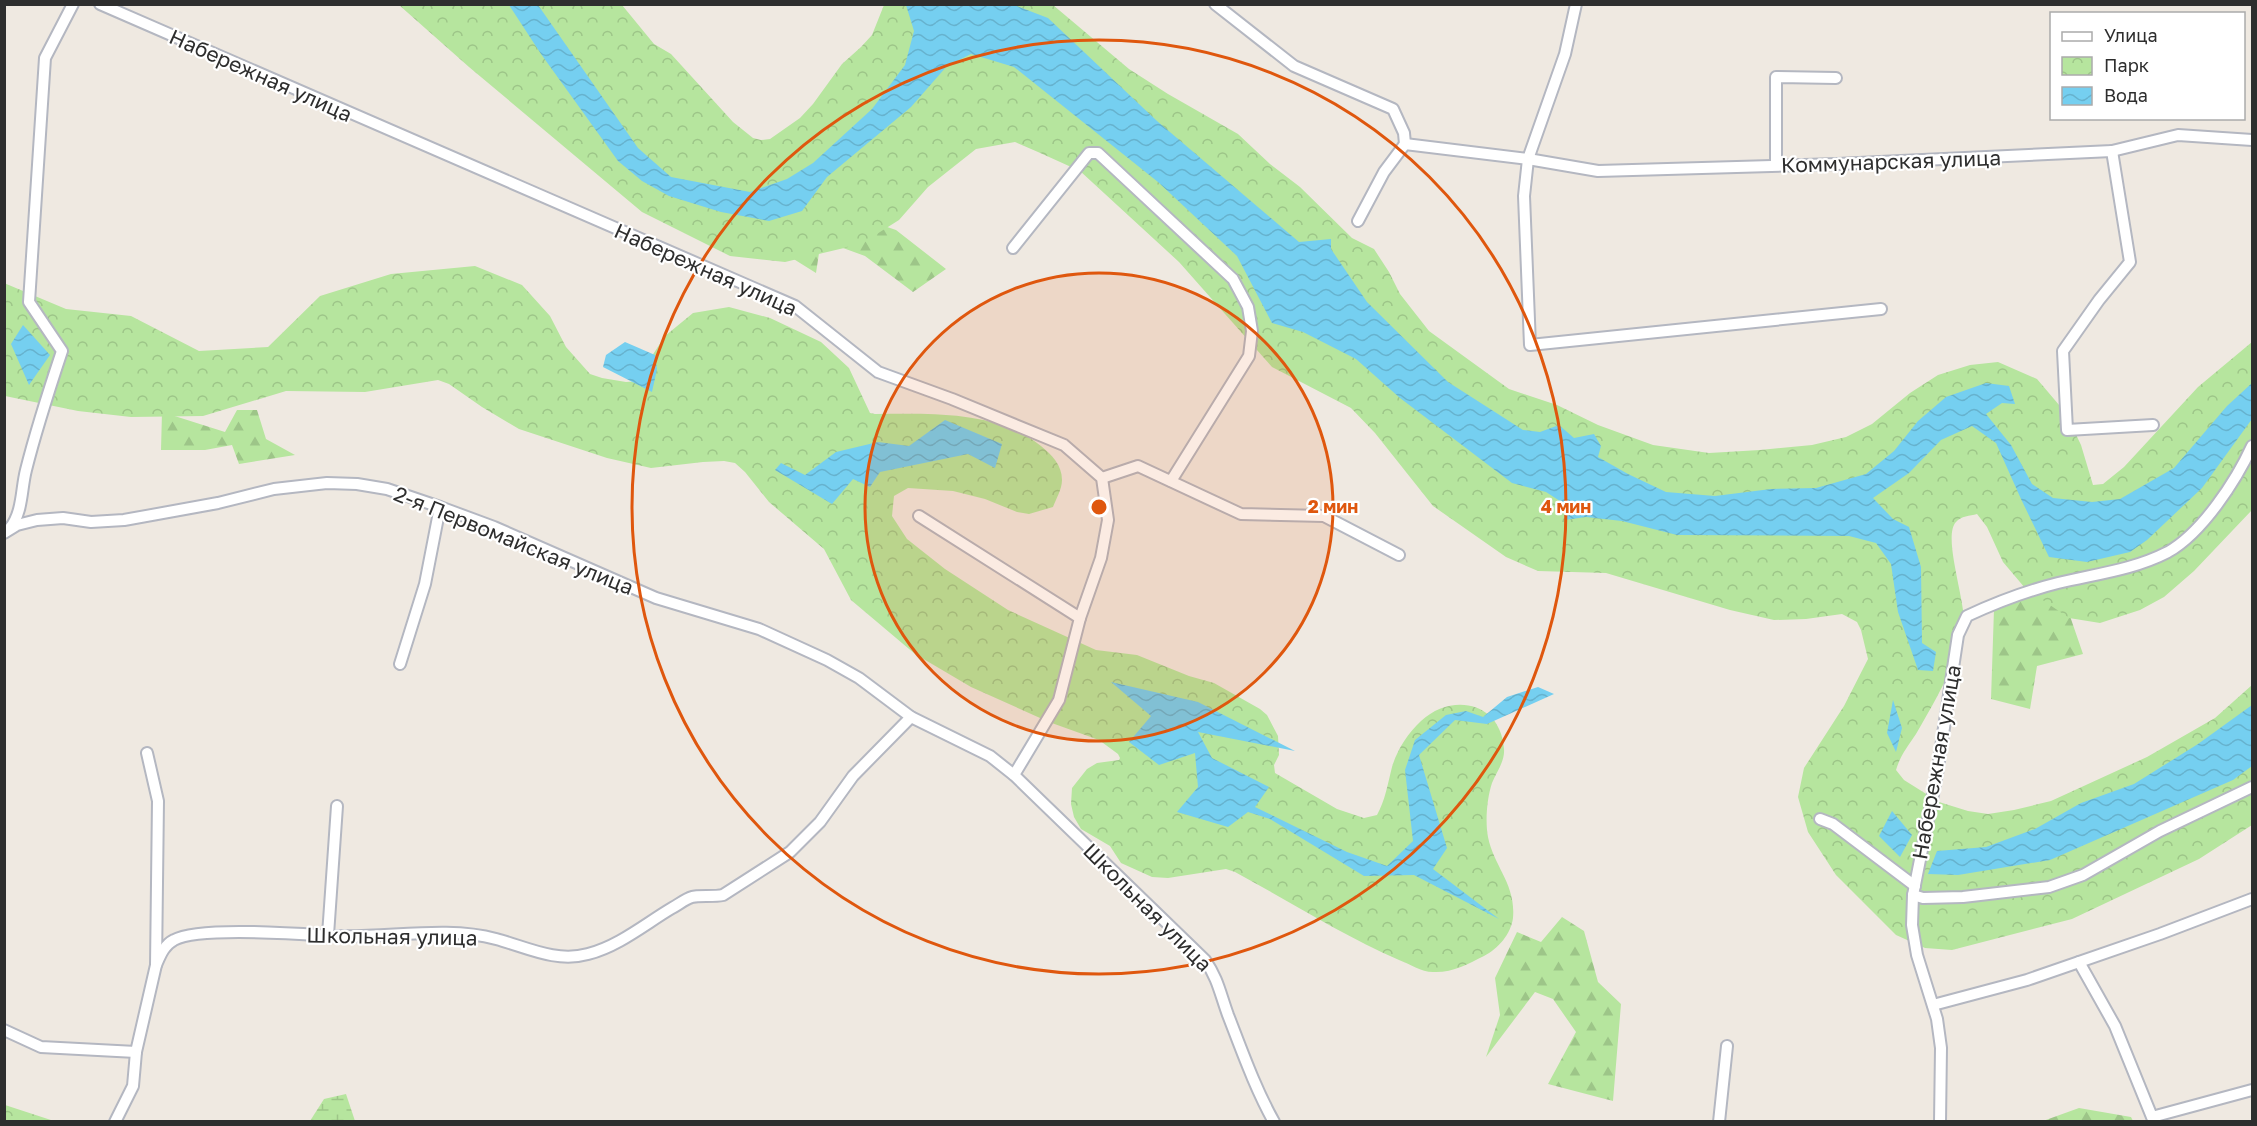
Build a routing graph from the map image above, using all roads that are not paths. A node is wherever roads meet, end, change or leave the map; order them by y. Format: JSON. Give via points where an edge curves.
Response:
{"nodes":[{"id":1,"x":72,"y":4,"type":"edge"},
{"id":2,"x":100,"y":4,"type":"edge"},
{"id":3,"x":1215,"y":4,"type":"edge"},
{"id":4,"x":1576,"y":4,"type":"edge"},
{"id":5,"x":1836,"y":78,"type":"dead end"},
{"id":6,"x":2253,"y":140,"type":"edge"},
{"id":7,"x":1406,"y":144,"type":"junction"},
{"id":8,"x":2112,"y":151,"type":"junction"},
{"id":9,"x":1528,"y":159,"type":"junction"},
{"id":10,"x":1776,"y":165,"type":"junction"},
{"id":11,"x":1358,"y":221,"type":"dead end"},
{"id":12,"x":1013,"y":248,"type":"dead end"},
{"id":13,"x":1881,"y":309,"type":"dead end"},
{"id":14,"x":2153,"y":425,"type":"dead end"},
{"id":15,"x":2253,"y":446,"type":"edge"},
{"id":16,"x":1102,"y":478,"type":"junction"},
{"id":17,"x":1171,"y":481,"type":"junction"},
{"id":18,"x":440,"y":507,"type":"junction"},
{"id":19,"x":919,"y":516,"type":"dead end"},
{"id":20,"x":6,"y":533,"type":"edge"},
{"id":21,"x":1400,"y":555,"type":"dead end"},
{"id":22,"x":1080,"y":618,"type":"junction"},
{"id":23,"x":400,"y":664,"type":"dead end"},
{"id":24,"x":911,"y":717,"type":"junction"},
{"id":25,"x":147,"y":753,"type":"dead end"},
{"id":26,"x":990,"y":756,"type":"joint"},
{"id":27,"x":1014,"y":775,"type":"junction"},
{"id":28,"x":2253,"y":787,"type":"edge"},
{"id":29,"x":337,"y":806,"type":"dead end"},
{"id":30,"x":1820,"y":819,"type":"dead end"},
{"id":31,"x":1914,"y":891,"type":"junction"},
{"id":32,"x":2253,"y":899,"type":"edge"},
{"id":33,"x":327,"y":935,"type":"junction"},
{"id":34,"x":2079,"y":962,"type":"junction"},
{"id":35,"x":156,"y":965,"type":"junction"},
{"id":36,"x":1933,"y":1005,"type":"junction"},
{"id":37,"x":4,"y":1030,"type":"edge"},
{"id":38,"x":1727,"y":1047,"type":"dead end"},
{"id":39,"x":136,"y":1052,"type":"junction"},
{"id":40,"x":2253,"y":1090,"type":"edge"},
{"id":41,"x":116,"y":1122,"type":"edge"},
{"id":42,"x":1274,"y":1122,"type":"edge"},
{"id":43,"x":1719,"y":1122,"type":"edge"},
{"id":44,"x":1940,"y":1122,"type":"edge"}],
"edges":[{"from":1,"to":20,"type":"street","via":[[45,58],[29,302],[62,351],[28,462],[17,520]]},
{"from":2,"to":16,"type":"street","name":"Набережная улица","via":[[795,306],[878,372],[1064,445]]},
{"from":3,"to":7,"type":"street","via":[[1293,66],[1393,109]]},
{"from":4,"to":9,"type":"street","via":[[1565,54]]},
{"from":5,"to":10,"type":"street","via":[[1776,77]]},
{"from":6,"to":8,"type":"street","name":"Коммунарская улица","via":[[2178,135]]},
{"from":7,"to":9,"type":"street","name":"Коммунарская улица"},
{"from":7,"to":11,"type":"street","via":[[1384,172]]},
{"from":8,"to":10,"type":"street","name":"Коммунарская улица"},
{"from":8,"to":14,"type":"street","via":[[2130,262],[2063,351],[2067,430]]},
{"from":9,"to":10,"type":"street","name":"Коммунарская улица","via":[[1598,171]]},
{"from":9,"to":13,"type":"street","via":[[1524,196],[1530,345]]},
{"from":12,"to":17,"type":"street","via":[[1089,153],[1098,153],[1233,279],[1248,307],[1252,332],[1249,356]]},
{"from":15,"to":31,"type":"street","name":"Набережная улица","via":[[2205,521],[2170,551],[2133,567],[2049,586],[1967,615],[1958,635]]},
{"from":16,"to":17,"type":"street","via":[[1138,466]]},
{"from":16,"to":22,"type":"street","via":[[1108,520],[1101,558]]},
{"from":17,"to":21,"type":"street","via":[[1241,514],[1324,516]]},
{"from":18,"to":20,"type":"street","name":"2-я Первомайская улица","via":[[387,489],[327,483],[274,489],[124,520],[37,520],[17,525]]},
{"from":18,"to":23,"type":"street","via":[[425,584]]},
{"from":18,"to":24,"type":"street","name":"2-я Первомайская улица","via":[[656,597],[792,643],[859,678]]},
{"from":19,"to":22,"type":"street"},
{"from":22,"to":27,"type":"street","via":[[1059,700]]},
{"from":24,"to":26,"type":"street","name":"2-я Первомайская улица"},
{"from":24,"to":33,"type":"street","name":"Школьная улица","via":[[853,776],[820,822],[790,852],[723,895],[693,896],[619,941],[588,954],[559,957],[469,934]]},
{"from":25,"to":35,"type":"street","name":"Школьная улица","via":[[158,801]]},
{"from":26,"to":27,"type":"street","name":"Школьная улица"},
{"from":27,"to":42,"type":"street","name":"Школьная улица","via":[[1205,960],[1216,976],[1247,1063]]},
{"from":28,"to":31,"type":"street","via":[[2160,831],[2083,875],[2049,887],[1963,897],[1923,898]]},
{"from":29,"to":33,"type":"street"},
{"from":30,"to":31,"type":"street","via":[[1833,824]]},
{"from":31,"to":36,"type":"street","via":[[1912,925],[1917,955]]},
{"from":32,"to":34,"type":"street"},
{"from":33,"to":35,"type":"street","name":"Школьная улица","via":[[199,933],[172,940]]},
{"from":34,"to":36,"type":"street"},
{"from":34,"to":40,"type":"street","via":[[2115,1026],[2152,1117]]},
{"from":35,"to":39,"type":"street","name":"Школьная улица"},
{"from":36,"to":44,"type":"street","via":[[1941,1048]]},
{"from":37,"to":39,"type":"street","via":[[41,1047]]},
{"from":38,"to":43,"type":"street"},
{"from":39,"to":41,"type":"street","name":"Школьная улица","via":[[133,1086]]}]}
